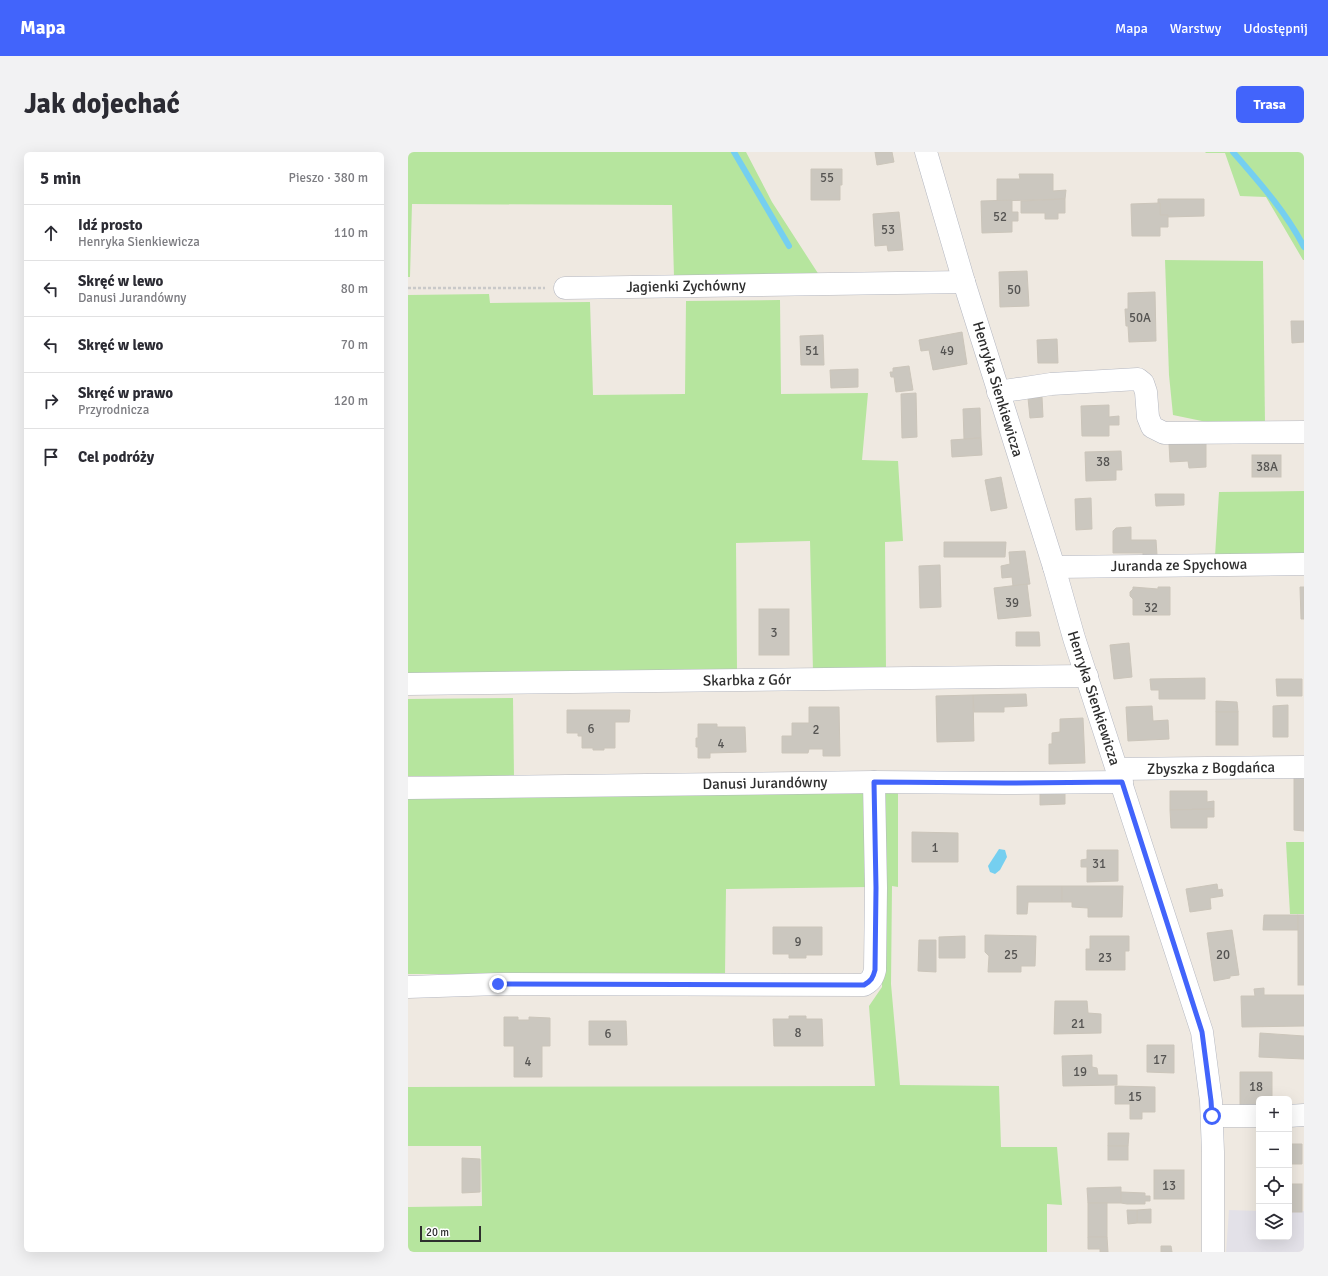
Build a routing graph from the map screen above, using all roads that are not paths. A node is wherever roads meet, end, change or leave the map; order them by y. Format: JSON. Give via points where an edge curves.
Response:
{"nodes":[{"id":1,"x":926,"y":152,"type":"edge"},
{"id":2,"x":964,"y":282,"type":"junction"},
{"id":3,"x":565,"y":288,"type":"road end"},
{"id":4,"x":998,"y":392,"type":"junction"},
{"id":5,"x":1304,"y":432,"type":"edge"},
{"id":6,"x":1304,"y":564,"type":"edge"},
{"id":7,"x":1054,"y":567,"type":"junction"},
{"id":8,"x":1087,"y":676,"type":"junction"},
{"id":9,"x":408,"y":684,"type":"edge"},
{"id":10,"x":1304,"y":767,"type":"edge"},
{"id":11,"x":1120,"y":776,"type":"junction"},
{"id":12,"x":874,"y":782,"type":"junction"},
{"id":13,"x":408,"y":788,"type":"edge"},
{"id":14,"x":408,"y":987,"type":"edge"},
{"id":15,"x":1304,"y":1115,"type":"edge"},
{"id":16,"x":1212,"y":1116,"type":"junction"},
{"id":17,"x":1256,"y":1116,"type":"edge"},
{"id":18,"x":1292,"y":1116,"type":"edge"},
{"id":19,"x":1213,"y":1252,"type":"edge"}],
"edges":[{"from":1,"to":2,"type":"street","name":"Henryka Sienkiewicza"},
{"from":2,"to":3,"type":"street","name":"Jagienki Zychówny"},
{"from":2,"to":4,"type":"street","name":"Henryka Sienkiewicza"},
{"from":4,"to":5,"type":"street","via":[[1051,384],[1138,379],[1143,383],[1146,392],[1148,417],[1152,427],[1164,433]]},
{"from":4,"to":7,"type":"street","name":"Henryka Sienkiewicza"},
{"from":6,"to":7,"type":"street","name":"Juranda ze Spychowa"},
{"from":7,"to":8,"type":"street","name":"Henryka Sienkiewicza"},
{"from":8,"to":9,"type":"street","name":"Skarbka z Gór"},
{"from":8,"to":11,"type":"street","name":"Henryka Sienkiewicza"},
{"from":10,"to":11,"type":"street","name":"Zbyszka z Bogdańca"},
{"from":11,"to":12,"type":"street","name":"Danusi Jurandówny","via":[[997,783]]},
{"from":11,"to":16,"type":"street","name":"Henryka Sienkiewicza","via":[[1202,1032]]},
{"from":12,"to":13,"type":"street","name":"Danusi Jurandówny"},
{"from":12,"to":14,"type":"street","via":[[875,970],[874,976],[864,985],[498,984]]},
{"from":15,"to":18,"type":"street"},
{"from":16,"to":17,"type":"street"},
{"from":16,"to":19,"type":"street","name":"Henryka Sienkiewicza"}]}
